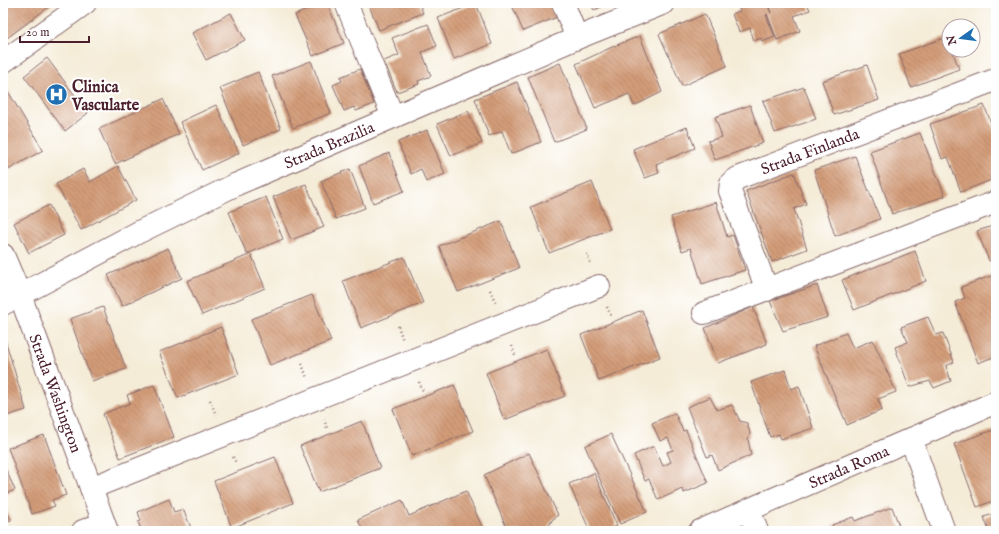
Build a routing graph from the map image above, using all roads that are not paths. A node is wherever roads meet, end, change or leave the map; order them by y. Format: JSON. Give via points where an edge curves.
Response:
{"nodes":[{"id":1,"x":85,"y":3,"type":"edge"},
{"id":2,"x":346,"y":3,"type":"edge"},
{"id":3,"x":563,"y":3,"type":"edge"},
{"id":4,"x":664,"y":3,"type":"edge"},
{"id":5,"x":577,"y":38,"type":"junction"},
{"id":6,"x":3,"y":62,"type":"edge"},
{"id":7,"x":996,"y":81,"type":"edge"},
{"id":8,"x":393,"y":116,"type":"junction"},
{"id":9,"x":996,"y":202,"type":"edge"},
{"id":10,"x":3,"y":255,"type":"edge"},
{"id":11,"x":599,"y":286,"type":"dead end"},
{"id":12,"x":767,"y":290,"type":"junction"},
{"id":13,"x":11,"y":300,"type":"edge"},
{"id":14,"x":704,"y":313,"type":"dead end"},
{"id":15,"x":996,"y":402,"type":"edge"},
{"id":16,"x":910,"y":439,"type":"junction"},
{"id":17,"x":91,"y":488,"type":"junction"},
{"id":18,"x":749,"y":510,"type":"junction"},
{"id":19,"x":105,"y":527,"type":"edge"},
{"id":20,"x":83,"y":531,"type":"edge"},
{"id":21,"x":700,"y":531,"type":"edge"},
{"id":22,"x":757,"y":531,"type":"edge"},
{"id":23,"x":944,"y":531,"type":"edge"}],
"edges":[{"from":1,"to":6,"type":"street"},
{"from":2,"to":8,"type":"street"},
{"from":3,"to":5,"type":"street"},
{"from":4,"to":5,"type":"street","name":"Strada Brazilia"},
{"from":5,"to":8,"type":"street","name":"Strada Brazilia"},
{"from":7,"to":12,"type":"street","name":"Strada Finlanda","via":[[731,182],[730,191]]},
{"from":8,"to":13,"type":"street","name":"Strada Brazilia","via":[[237,184]]},
{"from":9,"to":12,"type":"street"},
{"from":10,"to":13,"type":"street","name":"Strada Washington"},
{"from":11,"to":17,"type":"street"},
{"from":12,"to":14,"type":"street"},
{"from":13,"to":17,"type":"street","name":"Strada Washington"},
{"from":15,"to":16,"type":"street","name":"Strada Roma"},
{"from":16,"to":18,"type":"street","name":"Strada Roma"},
{"from":16,"to":23,"type":"street"},
{"from":17,"to":19,"type":"street","name":"Strada Washington"},
{"from":18,"to":21,"type":"street","name":"Strada Roma"},
{"from":18,"to":22,"type":"street"},
{"from":19,"to":20,"type":"street"}]}
